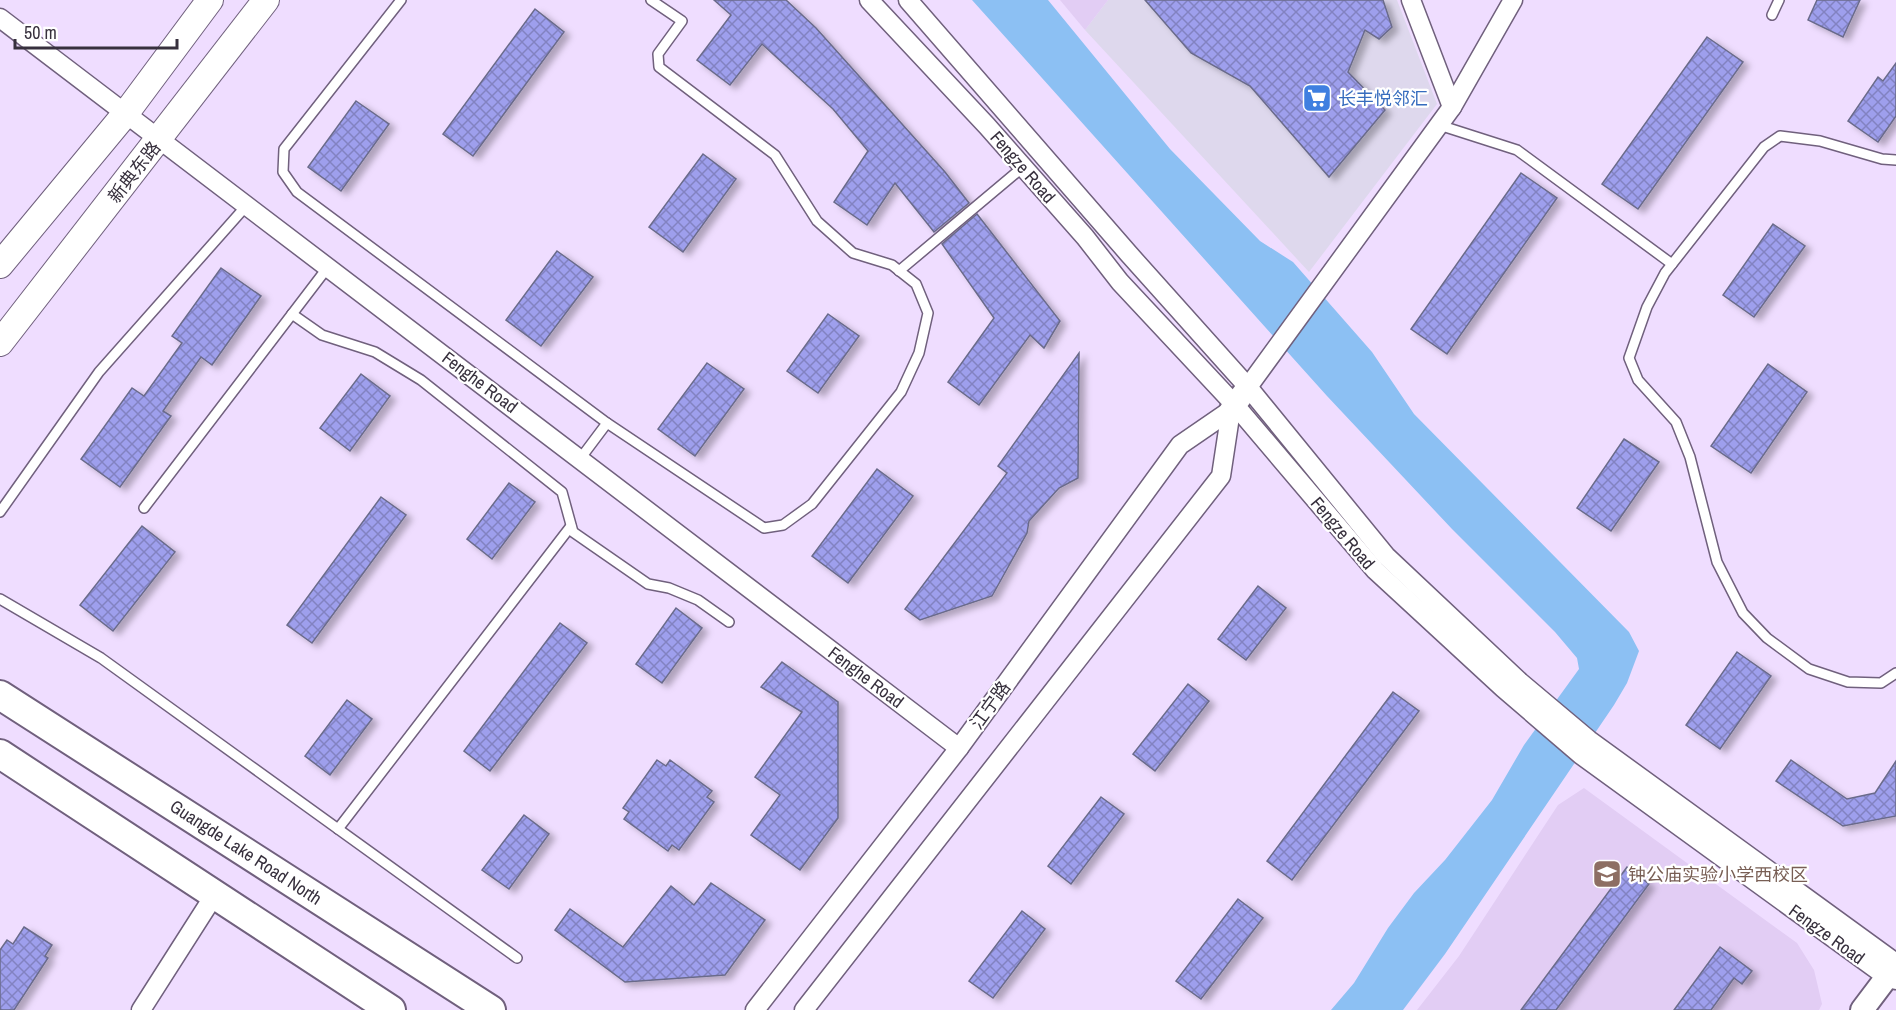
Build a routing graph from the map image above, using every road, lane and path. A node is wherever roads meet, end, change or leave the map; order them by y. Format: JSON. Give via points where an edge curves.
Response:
{"nodes":[{"id":1,"x":210,"y":0,"type":"edge"},
{"id":2,"x":266,"y":0,"type":"edge"},
{"id":3,"x":401,"y":0,"type":"edge"},
{"id":4,"x":651,"y":0,"type":"edge"},
{"id":5,"x":869,"y":0,"type":"edge"},
{"id":6,"x":908,"y":0,"type":"edge"},
{"id":7,"x":1411,"y":0,"type":"edge"},
{"id":8,"x":1513,"y":0,"type":"edge"},
{"id":9,"x":1779,"y":0,"type":"edge"},
{"id":10,"x":1772,"y":15,"type":"dead end"},
{"id":11,"x":0,"y":18,"type":"edge"},
{"id":12,"x":1452,"y":107,"type":"junction"},
{"id":13,"x":126,"y":113,"type":"junction"},
{"id":14,"x":1439,"y":125,"type":"junction"},
{"id":15,"x":160,"y":138,"type":"junction"},
{"id":16,"x":1896,"y":160,"type":"edge"},
{"id":17,"x":1023,"y":167,"type":"junction"},
{"id":18,"x":247,"y":205,"type":"junction"},
{"id":19,"x":1672,"y":264,"type":"junction"},
{"id":20,"x":0,"y":265,"type":"edge"},
{"id":21,"x":328,"y":267,"type":"junction"},
{"id":22,"x":899,"y":271,"type":"junction"},
{"id":23,"x":292,"y":314,"type":"junction"},
{"id":24,"x":0,"y":343,"type":"edge"},
{"id":25,"x":1238,"y":400,"type":"junction"},
{"id":26,"x":607,"y":423,"type":"junction"},
{"id":27,"x":580,"y":459,"type":"junction"},
{"id":28,"x":144,"y":508,"type":"dead end"},
{"id":29,"x":0,"y":512,"type":"edge"},
{"id":30,"x":571,"y":526,"type":"junction"},
{"id":31,"x":0,"y":599,"type":"edge"},
{"id":32,"x":729,"y":622,"type":"dead end"},
{"id":33,"x":1896,"y":674,"type":"edge"},
{"id":34,"x":0,"y":695,"type":"edge"},
{"id":35,"x":959,"y":748,"type":"junction"},
{"id":36,"x":1585,"y":748,"type":"junction"},
{"id":37,"x":0,"y":754,"type":"edge"},
{"id":38,"x":338,"y":829,"type":"junction"},
{"id":39,"x":215,"y":894,"type":"junction"},
{"id":40,"x":517,"y":958,"type":"dead end"},
{"id":41,"x":1894,"y":971,"type":"edge"},
{"id":42,"x":141,"y":1010,"type":"edge"},
{"id":43,"x":391,"y":1010,"type":"edge"},
{"id":44,"x":492,"y":1010,"type":"edge"},
{"id":45,"x":755,"y":1010,"type":"edge"},
{"id":46,"x":804,"y":1010,"type":"edge"},
{"id":47,"x":1862,"y":1010,"type":"edge"}],
"edges":[{"from":1,"to":13,"type":"main road"},
{"from":2,"to":15,"type":"main road","name":"新典东路"},
{"from":3,"to":26,"type":"lane","via":[[284,149],[283,172],[297,192]]},
{"from":4,"to":22,"type":"lane","via":[[682,21],[658,54],[659,68],[775,155],[817,221],[853,253],[892,265]]},
{"from":5,"to":17,"type":"street","name":"Fengze Road"},
{"from":6,"to":25,"type":"street","name":"Fengze Road","via":[[1120,244]]},
{"from":7,"to":12,"type":"street"},
{"from":8,"to":12,"type":"street"},
{"from":9,"to":10,"type":"lane"},
{"from":11,"to":13,"type":"street","name":"Fenghe Road"},
{"from":12,"to":14,"type":"street"},
{"from":13,"to":15,"type":"street","name":"Fenghe Road"},
{"from":13,"to":20,"type":"main road"},
{"from":14,"to":19,"type":"lane","via":[[1517,150]]},
{"from":14,"to":25,"type":"street"},
{"from":15,"to":18,"type":"street","name":"Fenghe Road"},
{"from":15,"to":24,"type":"main road","name":"新典东路"},
{"from":16,"to":19,"type":"lane","via":[[1820,141],[1780,136],[1764,147]]},
{"from":17,"to":22,"type":"lane"},
{"from":17,"to":25,"type":"street","name":"Fengze Road","via":[[1120,282]]},
{"from":18,"to":21,"type":"street","name":"Fenghe Road"},
{"from":18,"to":29,"type":"lane","via":[[99,372]]},
{"from":19,"to":33,"type":"lane","via":[[1647,306],[1629,358],[1638,380],[1676,422],[1690,457],[1718,562],[1743,613],[1767,638],[1809,669],[1848,682],[1881,683]]},
{"from":21,"to":23,"type":"lane"},
{"from":21,"to":27,"type":"street","name":"Fenghe Road"},
{"from":22,"to":26,"type":"lane","via":[[916,284],[928,313],[919,353],[893,402],[812,504],[783,525],[764,528]]},
{"from":23,"to":28,"type":"lane"},
{"from":23,"to":30,"type":"lane","via":[[322,335],[375,352],[421,380],[562,492]]},
{"from":25,"to":35,"type":"street","name":"江宁路","via":[[1180,445]]},
{"from":25,"to":36,"type":"street","name":"Fengze Road","via":[[1386,556],[1540,699]]},
{"from":25,"to":36,"type":"street","name":"Fengze Road","via":[[1375,570],[1503,688]]},
{"from":25,"to":46,"type":"street","via":[[1221,476]]},
{"from":26,"to":27,"type":"lane"},
{"from":27,"to":35,"type":"street","name":"Fenghe Road"},
{"from":30,"to":32,"type":"lane","via":[[573,532],[648,584],[698,600]]},
{"from":30,"to":38,"type":"lane"},
{"from":31,"to":38,"type":"lane","via":[[101,658]]},
{"from":34,"to":44,"type":"main road","name":"Guangde Lake Road North"},
{"from":35,"to":45,"type":"street","name":"江宁路"},
{"from":36,"to":41,"type":"street","name":"Fengze Road"},
{"from":37,"to":39,"type":"main road"},
{"from":38,"to":40,"type":"lane"},
{"from":39,"to":42,"type":"street"},
{"from":39,"to":43,"type":"main road"},
{"from":41,"to":47,"type":"street"}]}
